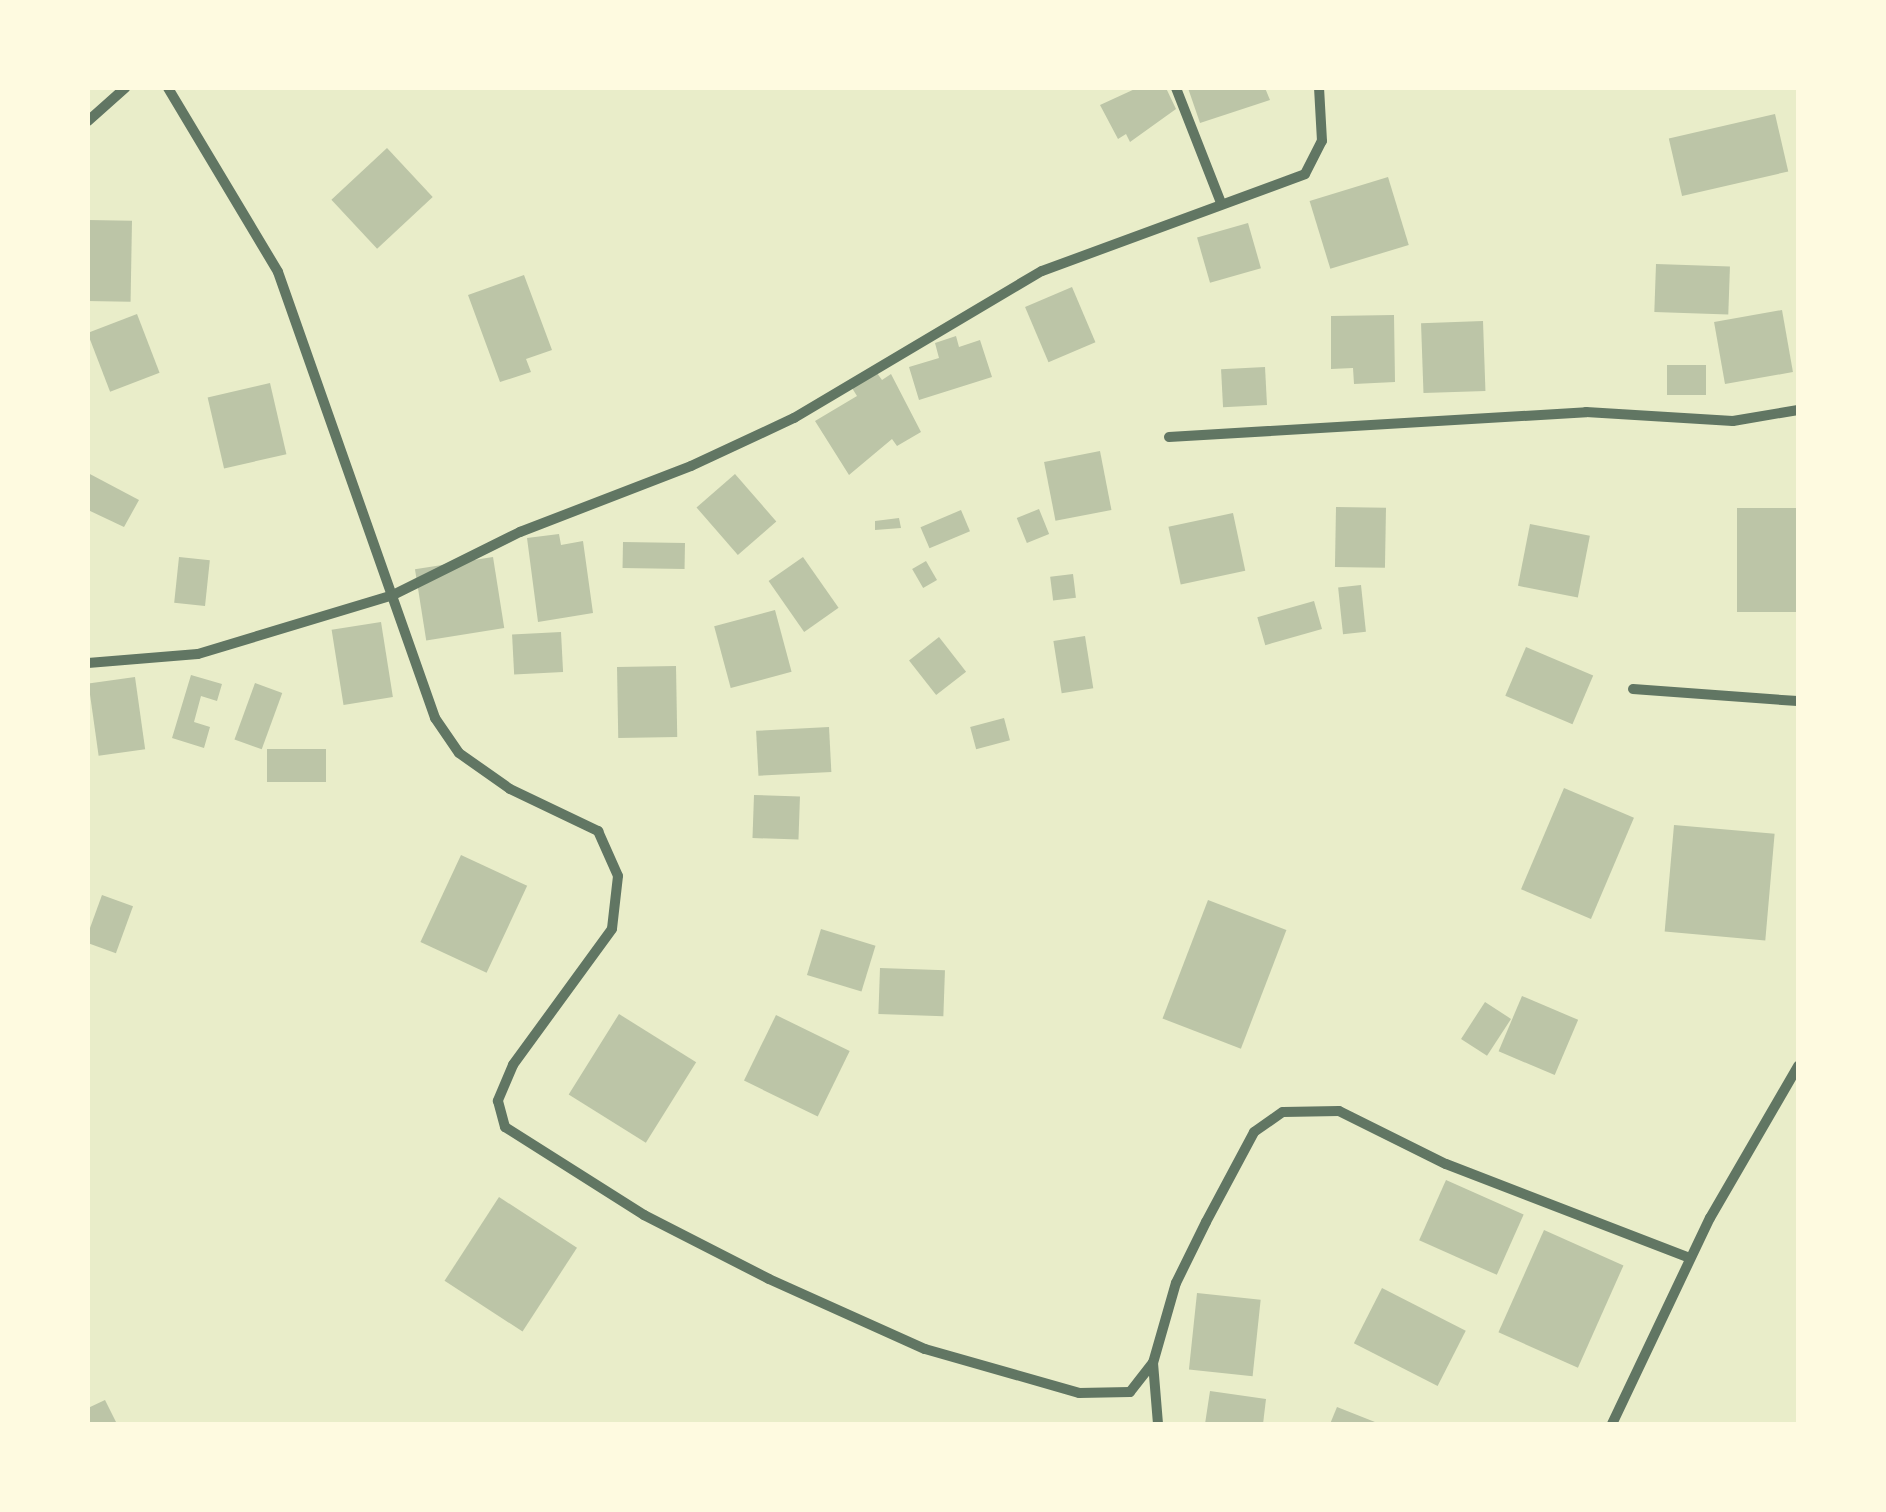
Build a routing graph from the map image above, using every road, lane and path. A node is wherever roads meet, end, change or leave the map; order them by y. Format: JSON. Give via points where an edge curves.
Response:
{"nodes":[{"id":1,"x":124,"y":88,"type":"edge"},
{"id":2,"x":168,"y":88,"type":"edge"},
{"id":3,"x":1176,"y":88,"type":"edge"},
{"id":4,"x":1319,"y":88,"type":"edge"},
{"id":5,"x":88,"y":121,"type":"edge"},
{"id":6,"x":1221,"y":203,"type":"junction"},
{"id":7,"x":1797,"y":414,"type":"edge"},
{"id":8,"x":1169,"y":437,"type":"dead end"},
{"id":9,"x":393,"y":595,"type":"junction"},
{"id":10,"x":88,"y":663,"type":"edge"},
{"id":11,"x":1632,"y":690,"type":"dead end"},
{"id":12,"x":1798,"y":701,"type":"edge"},
{"id":13,"x":1798,"y":1066,"type":"edge"},
{"id":14,"x":1689,"y":1258,"type":"junction"},
{"id":15,"x":1154,"y":1364,"type":"junction"},
{"id":16,"x":1158,"y":1424,"type":"edge"},
{"id":17,"x":1612,"y":1424,"type":"edge"}],
"edges":[{"from":1,"to":5,"type":"street"},
{"from":2,"to":9,"type":"street","via":[[278,272]]},
{"from":3,"to":6,"type":"street"},
{"from":4,"to":6,"type":"street","via":[[1322,141],[1305,174]]},
{"from":6,"to":9,"type":"street","via":[[1042,271],[794,418],[692,466],[520,532]]},
{"from":7,"to":8,"type":"street","via":[[1733,421],[1586,412]]},
{"from":9,"to":10,"type":"street","via":[[198,654]]},
{"from":9,"to":15,"type":"street","via":[[435,718],[458,753],[510,789],[598,830],[618,876],[612,930],[506,1083],[498,1101],[505,1127],[644,1216],[925,1349],[1079,1394],[1130,1392]]},
{"from":11,"to":12,"type":"street"},
{"from":13,"to":14,"type":"street"},
{"from":14,"to":15,"type":"street","via":[[1446,1164],[1339,1111],[1283,1112],[1254,1132],[1215,1205],[1176,1283]]},
{"from":14,"to":17,"type":"street"},
{"from":15,"to":16,"type":"street"}]}
